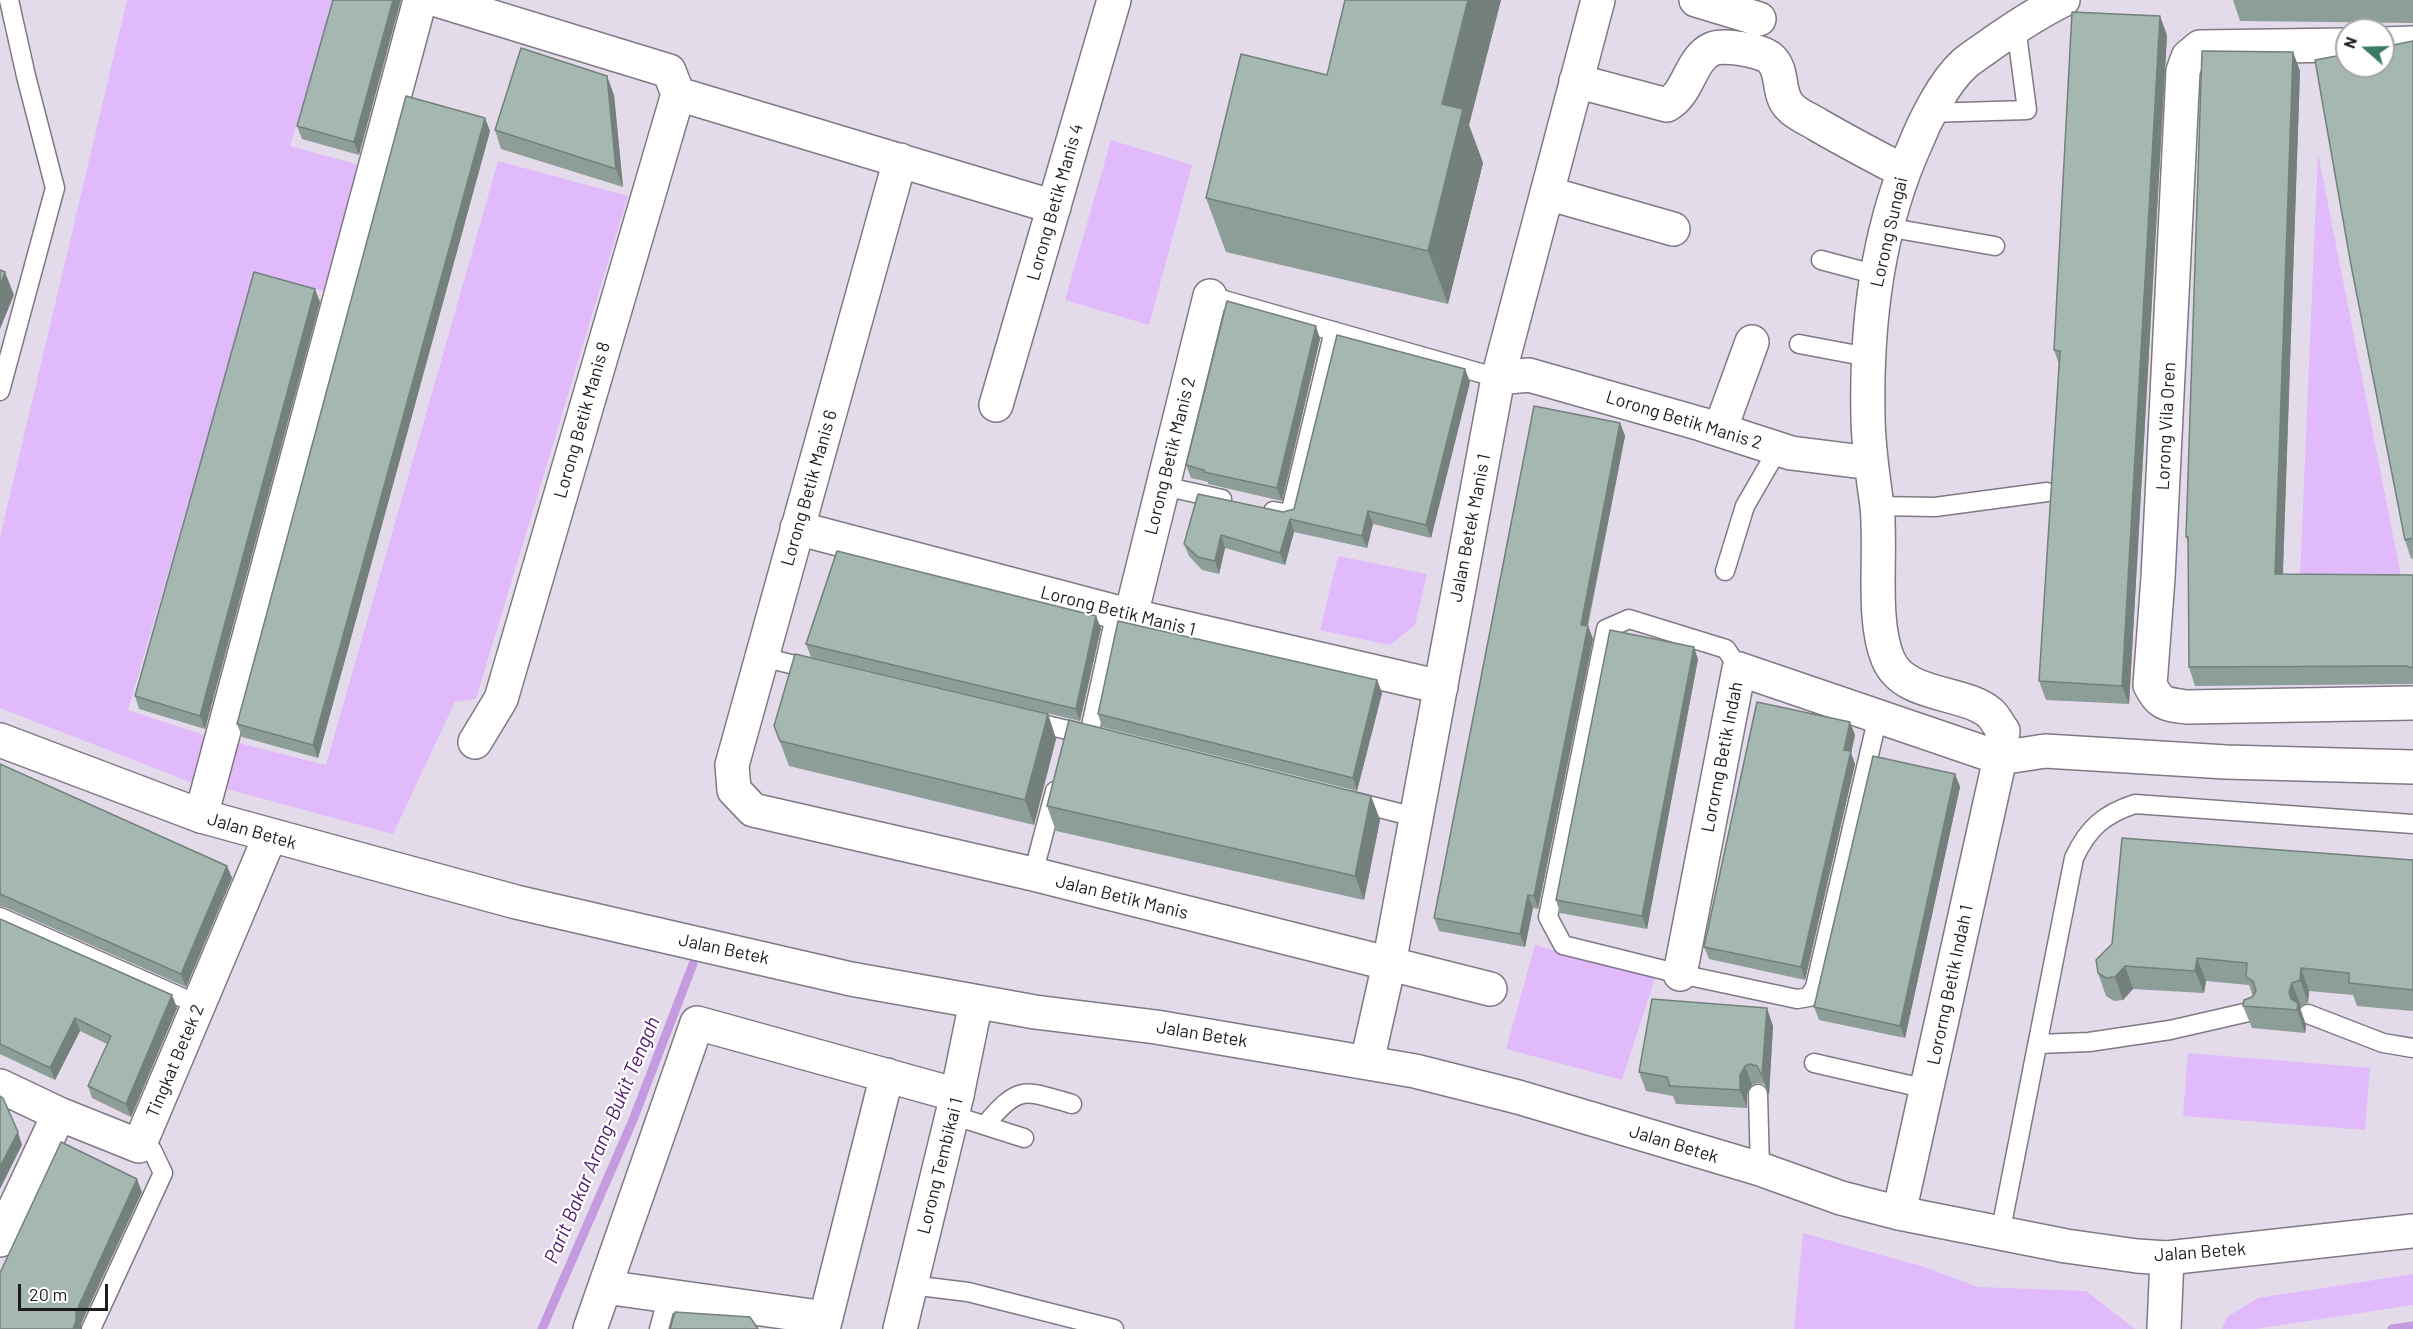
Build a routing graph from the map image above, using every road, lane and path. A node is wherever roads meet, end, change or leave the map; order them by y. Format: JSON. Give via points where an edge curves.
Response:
{"nodes":[{"id":1,"x":9,"y":0,"type":"edge"},
{"id":2,"x":420,"y":0,"type":"edge"},
{"id":3,"x":437,"y":0,"type":"edge"},
{"id":4,"x":1114,"y":0,"type":"edge"},
{"id":5,"x":1598,"y":0,"type":"edge"},
{"id":6,"x":1696,"y":0,"type":"edge"},
{"id":7,"x":2063,"y":0,"type":"edge"},
{"id":8,"x":1759,"y":19,"type":"dead end"},
{"id":9,"x":2016,"y":27,"type":"junction"},
{"id":10,"x":2413,"y":43,"type":"edge"},
{"id":11,"x":2395,"y":44,"type":"edge"},
{"id":12,"x":2335,"y":45,"type":"edge"},
{"id":13,"x":1576,"y":81,"type":"junction"},
{"id":14,"x":678,"y":94,"type":"junction"},
{"id":15,"x":1928,"y":113,"type":"junction"},
{"id":16,"x":900,"y":160,"type":"junction"},
{"id":17,"x":1903,"y":171,"type":"junction"},
{"id":18,"x":1547,"y":193,"type":"junction"},
{"id":19,"x":1054,"y":207,"type":"junction"},
{"id":20,"x":1887,"y":226,"type":"junction"},
{"id":21,"x":1673,"y":229,"type":"dead end"},
{"id":22,"x":1995,"y":246,"type":"dead end"},
{"id":23,"x":1821,"y":260,"type":"dead end"},
{"id":24,"x":1877,"y":275,"type":"junction"},
{"id":25,"x":1210,"y":296,"type":"joint"},
{"id":26,"x":1334,"y":331,"type":"junction"},
{"id":27,"x":1752,"y":342,"type":"dead end"},
{"id":28,"x":1798,"y":344,"type":"dead end"},
{"id":29,"x":1868,"y":357,"type":"junction"},
{"id":30,"x":1498,"y":378,"type":"junction"},
{"id":31,"x":1,"y":385,"type":"edge"},
{"id":32,"x":996,"y":405,"type":"dead end"},
{"id":33,"x":1720,"y":430,"type":"junction"},
{"id":34,"x":1778,"y":449,"type":"junction"},
{"id":35,"x":1871,"y":463,"type":"junction"},
{"id":36,"x":1163,"y":486,"type":"junction"},
{"id":37,"x":2048,"y":492,"type":"dead end"},
{"id":38,"x":1877,"y":507,"type":"junction"},
{"id":39,"x":797,"y":528,"type":"junction"},
{"id":40,"x":1725,"y":571,"type":"dead end"},
{"id":41,"x":1123,"y":613,"type":"junction"},
{"id":42,"x":762,"y":657,"type":"junction"},
{"id":43,"x":1739,"y":669,"type":"junction"},
{"id":44,"x":830,"y":673,"type":"edge"},
{"id":45,"x":1441,"y":687,"type":"junction"},
{"id":46,"x":2413,"y":703,"type":"edge"},
{"id":47,"x":1878,"y":716,"type":"junction"},
{"id":48,"x":1013,"y":717,"type":"edge"},
{"id":49,"x":1070,"y":731,"type":"junction"},
{"id":50,"x":0,"y":740,"type":"edge"},
{"id":51,"x":475,"y":742,"type":"dead end"},
{"id":52,"x":1065,"y":753,"type":"edge"},
{"id":53,"x":2000,"y":758,"type":"junction"},
{"id":54,"x":2413,"y":767,"type":"edge"},
{"id":55,"x":1059,"y":775,"type":"edge"},
{"id":56,"x":1336,"y":797,"type":"edge"},
{"id":57,"x":753,"y":810,"type":"joint"},
{"id":58,"x":201,"y":816,"type":"junction"},
{"id":59,"x":1415,"y":817,"type":"junction"},
{"id":60,"x":2413,"y":824,"type":"edge"},
{"id":61,"x":270,"y":836,"type":"junction"},
{"id":62,"x":1034,"y":874,"type":"junction"},
{"id":63,"x":0,"y":917,"type":"edge"},
{"id":64,"x":1389,"y":964,"type":"junction"},
{"id":65,"x":1680,"y":974,"type":"junction"},
{"id":66,"x":1490,"y":989,"type":"dead end"},
{"id":67,"x":976,"y":1002,"type":"junction"},
{"id":68,"x":199,"y":1005,"type":"junction"},
{"id":69,"x":2253,"y":1011,"type":"edge"},
{"id":70,"x":2308,"y":1014,"type":"dead end"},
{"id":71,"x":2038,"y":1044,"type":"junction"},
{"id":72,"x":2413,"y":1048,"type":"edge"},
{"id":73,"x":1367,"y":1062,"type":"junction"},
{"id":74,"x":1814,"y":1063,"type":"dead end"},
{"id":75,"x":887,"y":1075,"type":"junction"},
{"id":76,"x":0,"y":1086,"type":"edge"},
{"id":77,"x":1927,"y":1089,"type":"junction"},
{"id":78,"x":1758,"y":1094,"type":"edge"},
{"id":79,"x":1072,"y":1104,"type":"dead end"},
{"id":80,"x":955,"y":1105,"type":"junction"},
{"id":81,"x":59,"y":1114,"type":"junction"},
{"id":82,"x":985,"y":1125,"type":"junction"},
{"id":83,"x":1024,"y":1138,"type":"dead end"},
{"id":84,"x":139,"y":1146,"type":"junction"},
{"id":85,"x":1760,"y":1169,"type":"junction"},
{"id":86,"x":1899,"y":1213,"type":"junction"},
{"id":87,"x":2413,"y":1231,"type":"edge"},
{"id":88,"x":2000,"y":1234,"type":"junction"},
{"id":89,"x":0,"y":1240,"type":"edge"},
{"id":90,"x":2167,"y":1258,"type":"junction"},
{"id":91,"x":911,"y":1285,"type":"junction"},
{"id":92,"x":605,"y":1287,"type":"junction"},
{"id":93,"x":668,"y":1296,"type":"junction"},
{"id":94,"x":824,"y":1323,"type":"edge"},
{"id":95,"x":91,"y":1329,"type":"edge"},
{"id":96,"x":590,"y":1329,"type":"edge"},
{"id":97,"x":659,"y":1329,"type":"edge"},
{"id":98,"x":900,"y":1329,"type":"edge"},
{"id":99,"x":1114,"y":1329,"type":"edge"},
{"id":100,"x":2164,"y":1329,"type":"edge"}],
"edges":[{"from":1,"to":31,"type":"lane","via":[[55,188]]},
{"from":2,"to":58,"type":"street"},
{"from":3,"to":14,"type":"street","via":[[669,71]]},
{"from":4,"to":19,"type":"street","name":"Lorong Betik Manis 4"},
{"from":5,"to":13,"type":"street","name":"Jalan Betek Manis 1"},
{"from":6,"to":8,"type":"street"},
{"from":7,"to":9,"type":"street","name":"Lorong Sungai"},
{"from":9,"to":15,"type":"street","name":"Lorong Sungai","via":[[1963,64]]},
{"from":9,"to":15,"type":"lane","via":[[2027,110]]},
{"from":10,"to":11,"type":"street"},
{"from":12,"to":46,"type":"street","name":"Lorong Vila Oren","via":[[2200,47],[2188,57],[2183,71],[2150,685],[2156,698],[2166,705],[2187,707]]},
{"from":13,"to":17,"type":"street","via":[[1667,105],[1676,100],[1704,53],[1715,47],[1760,53],[1777,66],[1783,98],[1791,109]]},
{"from":13,"to":18,"type":"street","name":"Jalan Betek Manis 1"},
{"from":14,"to":16,"type":"street"},
{"from":14,"to":51,"type":"street","name":"Lorong Betik Manis 8","via":[[501,699]]},
{"from":15,"to":17,"type":"street","name":"Lorong Sungai"},
{"from":16,"to":19,"type":"street"},
{"from":16,"to":39,"type":"street","name":"Lorong Betik Manis 6"},
{"from":17,"to":20,"type":"street","name":"Lorong Sungai"},
{"from":18,"to":21,"type":"street"},
{"from":18,"to":30,"type":"street","name":"Jalan Betek Manis 1"},
{"from":19,"to":32,"type":"street","name":"Lorong Betik Manis 4"},
{"from":20,"to":22,"type":"lane"},
{"from":20,"to":24,"type":"street","name":"Lorong Sungai"},
{"from":23,"to":24,"type":"lane"},
{"from":24,"to":29,"type":"street","name":"Lorong Sungai"},
{"from":25,"to":26,"type":"lane"},
{"from":25,"to":36,"type":"street","name":"Lorong Betik Manis 2"},
{"from":26,"to":30,"type":"lane"},
{"from":26,"to":36,"type":"lane","via":[[1290,514]]},
{"from":27,"to":33,"type":"street"},
{"from":28,"to":29,"type":"lane"},
{"from":29,"to":35,"type":"street","name":"Lorong Sungai"},
{"from":30,"to":33,"type":"street","name":"Lorong Betik Manis 2","via":[[1529,375]]},
{"from":30,"to":45,"type":"street","name":"Jalan Betek Manis 1"},
{"from":33,"to":34,"type":"street","name":"Lorong Betik Manis 2"},
{"from":34,"to":35,"type":"street","name":"Lorong Betik Manis 2"},
{"from":34,"to":40,"type":"lane","via":[[1745,506]]},
{"from":35,"to":38,"type":"street","name":"Lorong Sungai"},
{"from":36,"to":41,"type":"street","name":"Lorong Betik Manis 2"},
{"from":37,"to":38,"type":"lane","via":[[1935,507]]},
{"from":38,"to":53,"type":"street","name":"Lororng Betik Indah 1","via":[[1881,638],[1889,662],[1903,677],[1922,688],[1990,713],[2003,731]]},
{"from":39,"to":41,"type":"street","name":"Lorong Betik Manis 1"},
{"from":39,"to":42,"type":"street","name":"Lorong Betik Manis 6"},
{"from":41,"to":45,"type":"street","name":"Lorong Betik Manis 1"},
{"from":41,"to":49,"type":"lane","via":[[1095,737]]},
{"from":42,"to":44,"type":"lane"},
{"from":42,"to":57,"type":"street","name":"Lorong Betik Manis 6","via":[[732,765],[734,790]]},
{"from":43,"to":47,"type":"street","name":"Lororng Betik Indah"},
{"from":43,"to":65,"type":"street","name":"Lororng Betik Indah"},
{"from":43,"to":65,"type":"lane","via":[[1726,649],[1629,619],[1606,629],[1548,917],[1563,945]]},
{"from":45,"to":59,"type":"street","name":"Jalan Betek Manis 1"},
{"from":47,"to":53,"type":"street","name":"Lororng Betik Indah"},
{"from":47,"to":65,"type":"lane","via":[[1815,987],[1809,997],[1797,999]]},
{"from":48,"to":49,"type":"lane"},
{"from":49,"to":52,"type":"lane"},
{"from":50,"to":58,"type":"street","name":"Jalan Betek"},
{"from":53,"to":54,"type":"street","via":[[2045,751],[2226,762]]},
{"from":53,"to":77,"type":"street","name":"Lororng Betik Indah 1"},
{"from":55,"to":62,"type":"lane"},
{"from":56,"to":59,"type":"lane"},
{"from":57,"to":62,"type":"street","name":"Jalan Betik Manis"},
{"from":58,"to":61,"type":"street","name":"Jalan Betek"},
{"from":59,"to":64,"type":"street","name":"Jalan Betek Manis 1"},
{"from":60,"to":71,"type":"lane","via":[[2135,804],[2116,810],[2083,839],[2074,858]]},
{"from":61,"to":67,"type":"street","name":"Jalan Betek","via":[[516,902],[851,979]]},
{"from":61,"to":68,"type":"street","name":"Tingkat Betek 2"},
{"from":62,"to":64,"type":"street","name":"Jalan Betik Manis"},
{"from":63,"to":68,"type":"lane"},
{"from":64,"to":66,"type":"street","name":"Jalan Betik Manis"},
{"from":64,"to":73,"type":"street","name":"Jalan Betek Manis 1"},
{"from":67,"to":73,"type":"street","name":"Jalan Betek"},
{"from":67,"to":80,"type":"street","name":"Lorong Tembikai 1"},
{"from":68,"to":84,"type":"street","name":"Tingkat Betek 2"},
{"from":69,"to":71,"type":"lane","via":[[2170,1030],[2089,1042]]},
{"from":70,"to":72,"type":"lane","via":[[2383,1043]]},
{"from":71,"to":88,"type":"lane"},
{"from":73,"to":85,"type":"street","name":"Jalan Betek","via":[[1518,1097]]},
{"from":74,"to":77,"type":"lane"},
{"from":75,"to":80,"type":"street"},
{"from":75,"to":92,"type":"street","via":[[697,1023]]},
{"from":75,"to":94,"type":"street"},
{"from":76,"to":81,"type":"street"},
{"from":77,"to":86,"type":"street","name":"Lororng Betik Indah 1"},
{"from":78,"to":85,"type":"lane"},
{"from":79,"to":82,"type":"lane","via":[[1028,1092],[1006,1100]]},
{"from":80,"to":82,"type":"lane"},
{"from":80,"to":91,"type":"street","name":"Lorong Tembikai 1"},
{"from":81,"to":84,"type":"street"},
{"from":81,"to":89,"type":"street"},
{"from":82,"to":83,"type":"lane"},
{"from":84,"to":95,"type":"lane","via":[[152,1150],[163,1173]]},
{"from":85,"to":86,"type":"street","name":"Jalan Betek"},
{"from":86,"to":88,"type":"street","name":"Jalan Betek"},
{"from":87,"to":90,"type":"street","name":"Jalan Betek"},
{"from":88,"to":90,"type":"street","name":"Jalan Betek"},
{"from":90,"to":100,"type":"street"},
{"from":91,"to":98,"type":"street","name":"Lorong Tembikai 1"},
{"from":91,"to":99,"type":"lane","via":[[968,1292]]},
{"from":92,"to":93,"type":"street"},
{"from":92,"to":96,"type":"street"},
{"from":93,"to":94,"type":"street"},
{"from":93,"to":97,"type":"lane"}]}
